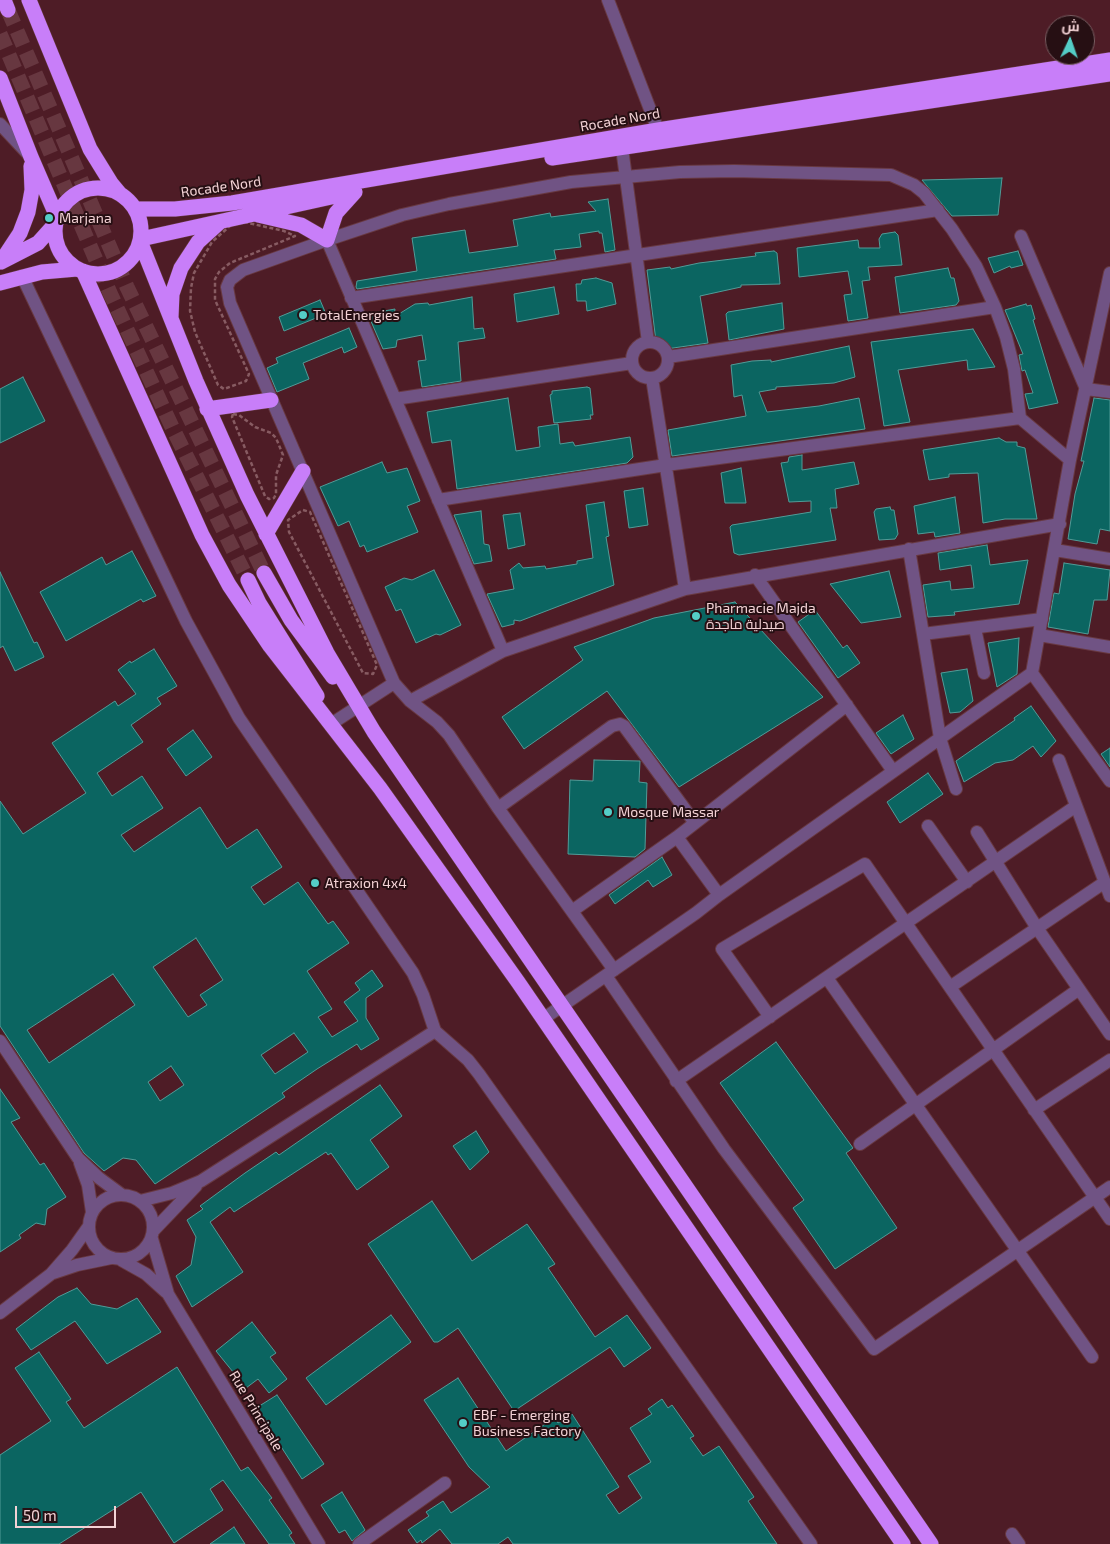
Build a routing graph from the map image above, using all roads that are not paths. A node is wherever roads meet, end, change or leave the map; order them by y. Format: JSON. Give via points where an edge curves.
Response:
{"nodes":[{"id":1,"x":29,"y":0,"type":"edge"},
{"id":2,"x":608,"y":0,"type":"edge"},
{"id":3,"x":1110,"y":60,"type":"edge"},
{"id":4,"x":1110,"y":74,"type":"edge"},
{"id":5,"x":0,"y":78,"type":"edge"},
{"id":6,"x":0,"y":124,"type":"edge"},
{"id":7,"x":658,"y":130,"type":"junction"},
{"id":8,"x":622,"y":148,"type":"junction"},
{"id":9,"x":30,"y":157,"type":"junction"},
{"id":10,"x":626,"y":176,"type":"junction"},
{"id":11,"x":355,"y":192,"type":"junction"},
{"id":12,"x":121,"y":195,"type":"junction"},
{"id":13,"x":135,"y":209,"type":"junction"},
{"id":14,"x":938,"y":210,"type":"junction"},
{"id":15,"x":250,"y":213,"type":"junction"},
{"id":16,"x":57,"y":220,"type":"junction"},
{"id":17,"x":220,"y":222,"type":"junction"},
{"id":18,"x":1021,"y":236,"type":"dead end"},
{"id":19,"x":140,"y":240,"type":"junction"},
{"id":20,"x":326,"y":240,"type":"junction"},
{"id":21,"x":636,"y":255,"type":"junction"},
{"id":22,"x":1,"y":262,"type":"edge"},
{"id":23,"x":80,"y":270,"type":"junction"},
{"id":24,"x":1110,"y":273,"type":"edge"},
{"id":25,"x":22,"y":276,"type":"junction"},
{"id":26,"x":0,"y":283,"type":"edge"},
{"id":27,"x":351,"y":298,"type":"junction"},
{"id":28,"x":995,"y":307,"type":"junction"},
{"id":29,"x":171,"y":323,"type":"junction"},
{"id":30,"x":648,"y":342,"type":"junction"},
{"id":31,"x":668,"y":357,"type":"junction"},
{"id":32,"x":632,"y":363,"type":"junction"},
{"id":33,"x":652,"y":378,"type":"junction"},
{"id":34,"x":1086,"y":389,"type":"junction"},
{"id":35,"x":1110,"y":392,"type":"edge"},
{"id":36,"x":395,"y":399,"type":"junction"},
{"id":37,"x":271,"y":400,"type":"junction"},
{"id":38,"x":207,"y":409,"type":"junction"},
{"id":39,"x":1020,"y":418,"type":"junction"},
{"id":40,"x":1070,"y":460,"type":"junction"},
{"id":41,"x":666,"y":465,"type":"junction"},
{"id":42,"x":303,"y":471,"type":"junction"},
{"id":43,"x":438,"y":500,"type":"junction"},
{"id":44,"x":1060,"y":524,"type":"junction"},
{"id":45,"x":266,"y":534,"type":"junction"},
{"id":46,"x":909,"y":549,"type":"junction"},
{"id":47,"x":1055,"y":550,"type":"junction"},
{"id":48,"x":1110,"y":559,"type":"edge"},
{"id":49,"x":264,"y":572,"type":"tunnel mouth"},
{"id":50,"x":755,"y":576,"type":"junction"},
{"id":51,"x":248,"y":580,"type":"tunnel mouth"},
{"id":52,"x":685,"y":589,"type":"junction"},
{"id":53,"x":1042,"y":619,"type":"junction"},
{"id":54,"x":975,"y":628,"type":"junction"},
{"id":55,"x":923,"y":634,"type":"junction"},
{"id":56,"x":1039,"y":635,"type":"junction"},
{"id":57,"x":1110,"y":647,"type":"edge"},
{"id":58,"x":503,"y":651,"type":"junction"},
{"id":59,"x":984,"y":673,"type":"dead end"},
{"id":60,"x":1032,"y":673,"type":"junction"},
{"id":61,"x":394,"y":683,"type":"junction"},
{"id":62,"x":410,"y":701,"type":"junction"},
{"id":63,"x":847,"y":705,"type":"junction"},
{"id":64,"x":358,"y":706,"type":"junction"},
{"id":65,"x":331,"y":724,"type":"junction"},
{"id":66,"x":940,"y":738,"type":"junction"},
{"id":67,"x":1059,"y":760,"type":"dead end"},
{"id":68,"x":893,"y":771,"type":"junction"},
{"id":69,"x":1110,"y":780,"type":"edge"},
{"id":70,"x":956,"y":789,"type":"dead end"},
{"id":71,"x":1076,"y":806,"type":"junction"},
{"id":72,"x":498,"y":808,"type":"junction"},
{"id":73,"x":695,"y":823,"type":"junction"},
{"id":74,"x":928,"y":826,"type":"dead end"},
{"id":75,"x":977,"y":832,"type":"dead end"},
{"id":76,"x":677,"y":837,"type":"junction"},
{"id":77,"x":994,"y":863,"type":"junction"},
{"id":78,"x":967,"y":882,"type":"junction"},
{"id":79,"x":1105,"y":882,"type":"junction"},
{"id":80,"x":718,"y":894,"type":"junction"},
{"id":81,"x":1110,"y":896,"type":"edge"},
{"id":82,"x":572,"y":911,"type":"junction"},
{"id":83,"x":906,"y":924,"type":"junction"},
{"id":84,"x":1037,"y":928,"type":"junction"},
{"id":85,"x":610,"y":973,"type":"junction"},
{"id":86,"x":827,"y":978,"type":"junction"},
{"id":87,"x":950,"y":987,"type":"junction"},
{"id":88,"x":1079,"y":988,"type":"junction"},
{"id":89,"x":562,"y":1006,"type":"junction"},
{"id":90,"x":770,"y":1017,"type":"junction"},
{"id":91,"x":543,"y":1019,"type":"junction"},
{"id":92,"x":435,"y":1031,"type":"junction"},
{"id":93,"x":1110,"y":1034,"type":"edge"},
{"id":94,"x":0,"y":1042,"type":"edge"},
{"id":95,"x":993,"y":1050,"type":"junction"},
{"id":96,"x":1110,"y":1060,"type":"edge"},
{"id":97,"x":676,"y":1080,"type":"junction"},
{"id":98,"x":916,"y":1104,"type":"junction"},
{"id":99,"x":1034,"y":1110,"type":"junction"},
{"id":100,"x":860,"y":1144,"type":"dead end"},
{"id":101,"x":78,"y":1158,"type":"junction"},
{"id":102,"x":201,"y":1181,"type":"junction"},
{"id":103,"x":1110,"y":1187,"type":"edge"},
{"id":104,"x":122,"y":1195,"type":"junction"},
{"id":105,"x":1095,"y":1197,"type":"junction"},
{"id":106,"x":140,"y":1201,"type":"junction"},
{"id":107,"x":92,"y":1212,"type":"junction"},
{"id":108,"x":1110,"y":1219,"type":"edge"},
{"id":109,"x":89,"y":1226,"type":"junction"},
{"id":110,"x":153,"y":1234,"type":"junction"},
{"id":111,"x":1018,"y":1250,"type":"junction"},
{"id":112,"x":116,"y":1259,"type":"junction"},
{"id":113,"x":51,"y":1274,"type":"junction"},
{"id":114,"x":168,"y":1294,"type":"junction"},
{"id":115,"x":0,"y":1314,"type":"edge"},
{"id":116,"x":1092,"y":1357,"type":"dead end"},
{"id":117,"x":446,"y":1483,"type":"dead end"},
{"id":118,"x":809,"y":1543,"type":"edge"},
{"id":119,"x":319,"y":1544,"type":"edge"},
{"id":120,"x":360,"y":1544,"type":"edge"},
{"id":121,"x":903,"y":1544,"type":"edge"},
{"id":122,"x":931,"y":1544,"type":"edge"}],
"edges":[{"from":1,"to":12,"type":"highway","via":[[90,149]]},
{"from":2,"to":7,"type":"street"},
{"from":3,"to":7,"type":"highway","name":"Rocade Nord"},
{"from":4,"to":8,"type":"highway","name":"Rocade Nord"},
{"from":5,"to":9,"type":"highway"},
{"from":6,"to":9,"type":"street"},
{"from":7,"to":13,"type":"highway","name":"Rocade Nord","via":[[232,203]]},
{"from":8,"to":10,"type":"street"},
{"from":8,"to":11,"type":"highway","name":"Rocade Nord"},
{"from":9,"to":16,"type":"highway"},
{"from":9,"to":22,"type":"highway","via":[[32,190],[28,212],[20,233]]},
{"from":10,"to":14,"type":"street","via":[[734,172],[880,174],[914,186]]},
{"from":10,"to":20,"type":"street","via":[[571,182],[449,204],[402,215]]},
{"from":10,"to":21,"type":"street"},
{"from":11,"to":15,"type":"highway","name":"Rocade Nord"},
{"from":11,"to":20,"type":"highway","via":[[336,213]]},
{"from":12,"to":13,"type":"highway"},
{"from":12,"to":16,"type":"highway","via":[[101,189],[81,192],[65,204]]},
{"from":13,"to":19,"type":"highway","via":[[141,228]]},
{"from":14,"to":21,"type":"street"},
{"from":14,"to":28,"type":"street","via":[[972,260]]},
{"from":15,"to":17,"type":"highway","name":"Rocade Nord"},
{"from":15,"to":20,"type":"highway","via":[[301,225]]},
{"from":16,"to":22,"type":"highway","via":[[38,243]]},
{"from":16,"to":23,"type":"highway","via":[[56,239],[62,254]]},
{"from":17,"to":19,"type":"highway","name":"Rocade Nord"},
{"from":17,"to":29,"type":"highway","via":[[198,242],[181,268],[172,294]]},
{"from":18,"to":34,"type":"street"},
{"from":19,"to":23,"type":"highway","via":[[133,257],[117,270],[97,274]]},
{"from":19,"to":29,"type":"highway"},
{"from":20,"to":27,"type":"street"},
{"from":20,"to":37,"type":"street","via":[[243,270],[230,280],[227,287],[227,296]]},
{"from":21,"to":27,"type":"street"},
{"from":21,"to":30,"type":"street"},
{"from":23,"to":25,"type":"highway"},
{"from":23,"to":65,"type":"highway","via":[[215,560],[270,646]]},
{"from":24,"to":34,"type":"street"},
{"from":25,"to":26,"type":"highway"},
{"from":25,"to":92,"type":"street","via":[[215,676],[255,742],[413,973]]},
{"from":27,"to":36,"type":"street"},
{"from":28,"to":31,"type":"street"},
{"from":28,"to":39,"type":"street","via":[[1014,368]]},
{"from":29,"to":38,"type":"highway"},
{"from":30,"to":31,"type":"street","via":[[663,347]]},
{"from":30,"to":32,"type":"street","via":[[637,347]]},
{"from":31,"to":33,"type":"street","via":[[666,368]]},
{"from":32,"to":33,"type":"street","via":[[637,372]]},
{"from":32,"to":36,"type":"street"},
{"from":33,"to":41,"type":"street"},
{"from":34,"to":35,"type":"street"},
{"from":34,"to":40,"type":"street"},
{"from":36,"to":43,"type":"street"},
{"from":37,"to":38,"type":"highway"},
{"from":37,"to":42,"type":"street"},
{"from":38,"to":45,"type":"highway"},
{"from":39,"to":40,"type":"street"},
{"from":39,"to":41,"type":"street"},
{"from":40,"to":44,"type":"street"},
{"from":41,"to":43,"type":"street"},
{"from":41,"to":52,"type":"street"},
{"from":42,"to":45,"type":"highway"},
{"from":42,"to":61,"type":"street"},
{"from":43,"to":58,"type":"street"},
{"from":44,"to":46,"type":"street"},
{"from":44,"to":47,"type":"street"},
{"from":45,"to":64,"type":"highway"},
{"from":46,"to":50,"type":"street"},
{"from":46,"to":55,"type":"street"},
{"from":47,"to":48,"type":"street"},
{"from":47,"to":53,"type":"street"},
{"from":49,"to":64,"type":"highway","via":[[306,642]]},
{"from":50,"to":52,"type":"street"},
{"from":50,"to":63,"type":"street"},
{"from":51,"to":65,"type":"highway","via":[[259,603],[303,670]]},
{"from":52,"to":58,"type":"street"},
{"from":53,"to":54,"type":"street"},
{"from":53,"to":56,"type":"street"},
{"from":54,"to":55,"type":"street"},
{"from":54,"to":59,"type":"street"},
{"from":55,"to":66,"type":"street"},
{"from":56,"to":57,"type":"street"},
{"from":56,"to":60,"type":"street"},
{"from":58,"to":62,"type":"street"},
{"from":60,"to":66,"type":"street"},
{"from":60,"to":69,"type":"street"},
{"from":61,"to":62,"type":"street"},
{"from":61,"to":64,"type":"street"},
{"from":62,"to":72,"type":"street","via":[[449,735]]},
{"from":63,"to":68,"type":"street"},
{"from":63,"to":73,"type":"street"},
{"from":64,"to":65,"type":"street"},
{"from":64,"to":89,"type":"highway"},
{"from":65,"to":91,"type":"highway"},
{"from":66,"to":68,"type":"street"},
{"from":66,"to":70,"type":"street"},
{"from":67,"to":71,"type":"street"},
{"from":68,"to":80,"type":"street"},
{"from":71,"to":77,"type":"street"},
{"from":71,"to":79,"type":"street"},
{"from":72,"to":73,"type":"street","via":[[612,726],[620,724]]},
{"from":72,"to":82,"type":"street"},
{"from":73,"to":76,"type":"street"},
{"from":74,"to":78,"type":"street"},
{"from":75,"to":77,"type":"street"},
{"from":76,"to":80,"type":"street"},
{"from":76,"to":82,"type":"street"},
{"from":77,"to":78,"type":"street"},
{"from":77,"to":84,"type":"street"},
{"from":78,"to":83,"type":"street"},
{"from":79,"to":81,"type":"street"},
{"from":79,"to":84,"type":"street"},
{"from":80,"to":85,"type":"street"},
{"from":82,"to":85,"type":"street"},
{"from":83,"to":86,"type":"street"},
{"from":83,"to":87,"type":"street"},
{"from":83,"to":90,"type":"street","via":[[865,864],[722,949]]},
{"from":84,"to":87,"type":"street"},
{"from":84,"to":88,"type":"street"},
{"from":85,"to":89,"type":"street"},
{"from":85,"to":97,"type":"street"},
{"from":86,"to":90,"type":"street"},
{"from":86,"to":98,"type":"street"},
{"from":87,"to":95,"type":"street"},
{"from":88,"to":93,"type":"street"},
{"from":88,"to":95,"type":"street"},
{"from":89,"to":91,"type":"street"},
{"from":89,"to":122,"type":"highway"},
{"from":90,"to":97,"type":"street"},
{"from":91,"to":121,"type":"highway"},
{"from":92,"to":102,"type":"street"},
{"from":92,"to":118,"type":"street","via":[[480,1074]]},
{"from":94,"to":101,"type":"street"},
{"from":95,"to":98,"type":"street"},
{"from":95,"to":99,"type":"street"},
{"from":96,"to":99,"type":"street"},
{"from":97,"to":111,"type":"street","via":[[778,1224],[874,1349]]},
{"from":98,"to":100,"type":"street"},
{"from":98,"to":111,"type":"street"},
{"from":99,"to":105,"type":"street"},
{"from":101,"to":104,"type":"street"},
{"from":101,"to":107,"type":"street","via":[[88,1185]]},
{"from":102,"to":106,"type":"street"},
{"from":102,"to":110,"type":"street"},
{"from":103,"to":105,"type":"street"},
{"from":104,"to":106,"type":"street"},
{"from":104,"to":107,"type":"street","via":[[104,1199]]},
{"from":105,"to":108,"type":"street"},
{"from":105,"to":111,"type":"street"},
{"from":106,"to":110,"type":"street","via":[[151,1214]]},
{"from":107,"to":109,"type":"street"},
{"from":109,"to":112,"type":"street","via":[[94,1246]]},
{"from":109,"to":113,"type":"street"},
{"from":110,"to":112,"type":"street","via":[[140,1254]]},
{"from":110,"to":114,"type":"street","name":"Rue Principale"},
{"from":111,"to":116,"type":"street"},
{"from":112,"to":113,"type":"street","via":[[77,1265]]},
{"from":112,"to":114,"type":"street","name":"Rue Principale","via":[[146,1274]]},
{"from":113,"to":115,"type":"street"},
{"from":114,"to":119,"type":"street","name":"Rue Principale"},
{"from":117,"to":120,"type":"street"}]}
